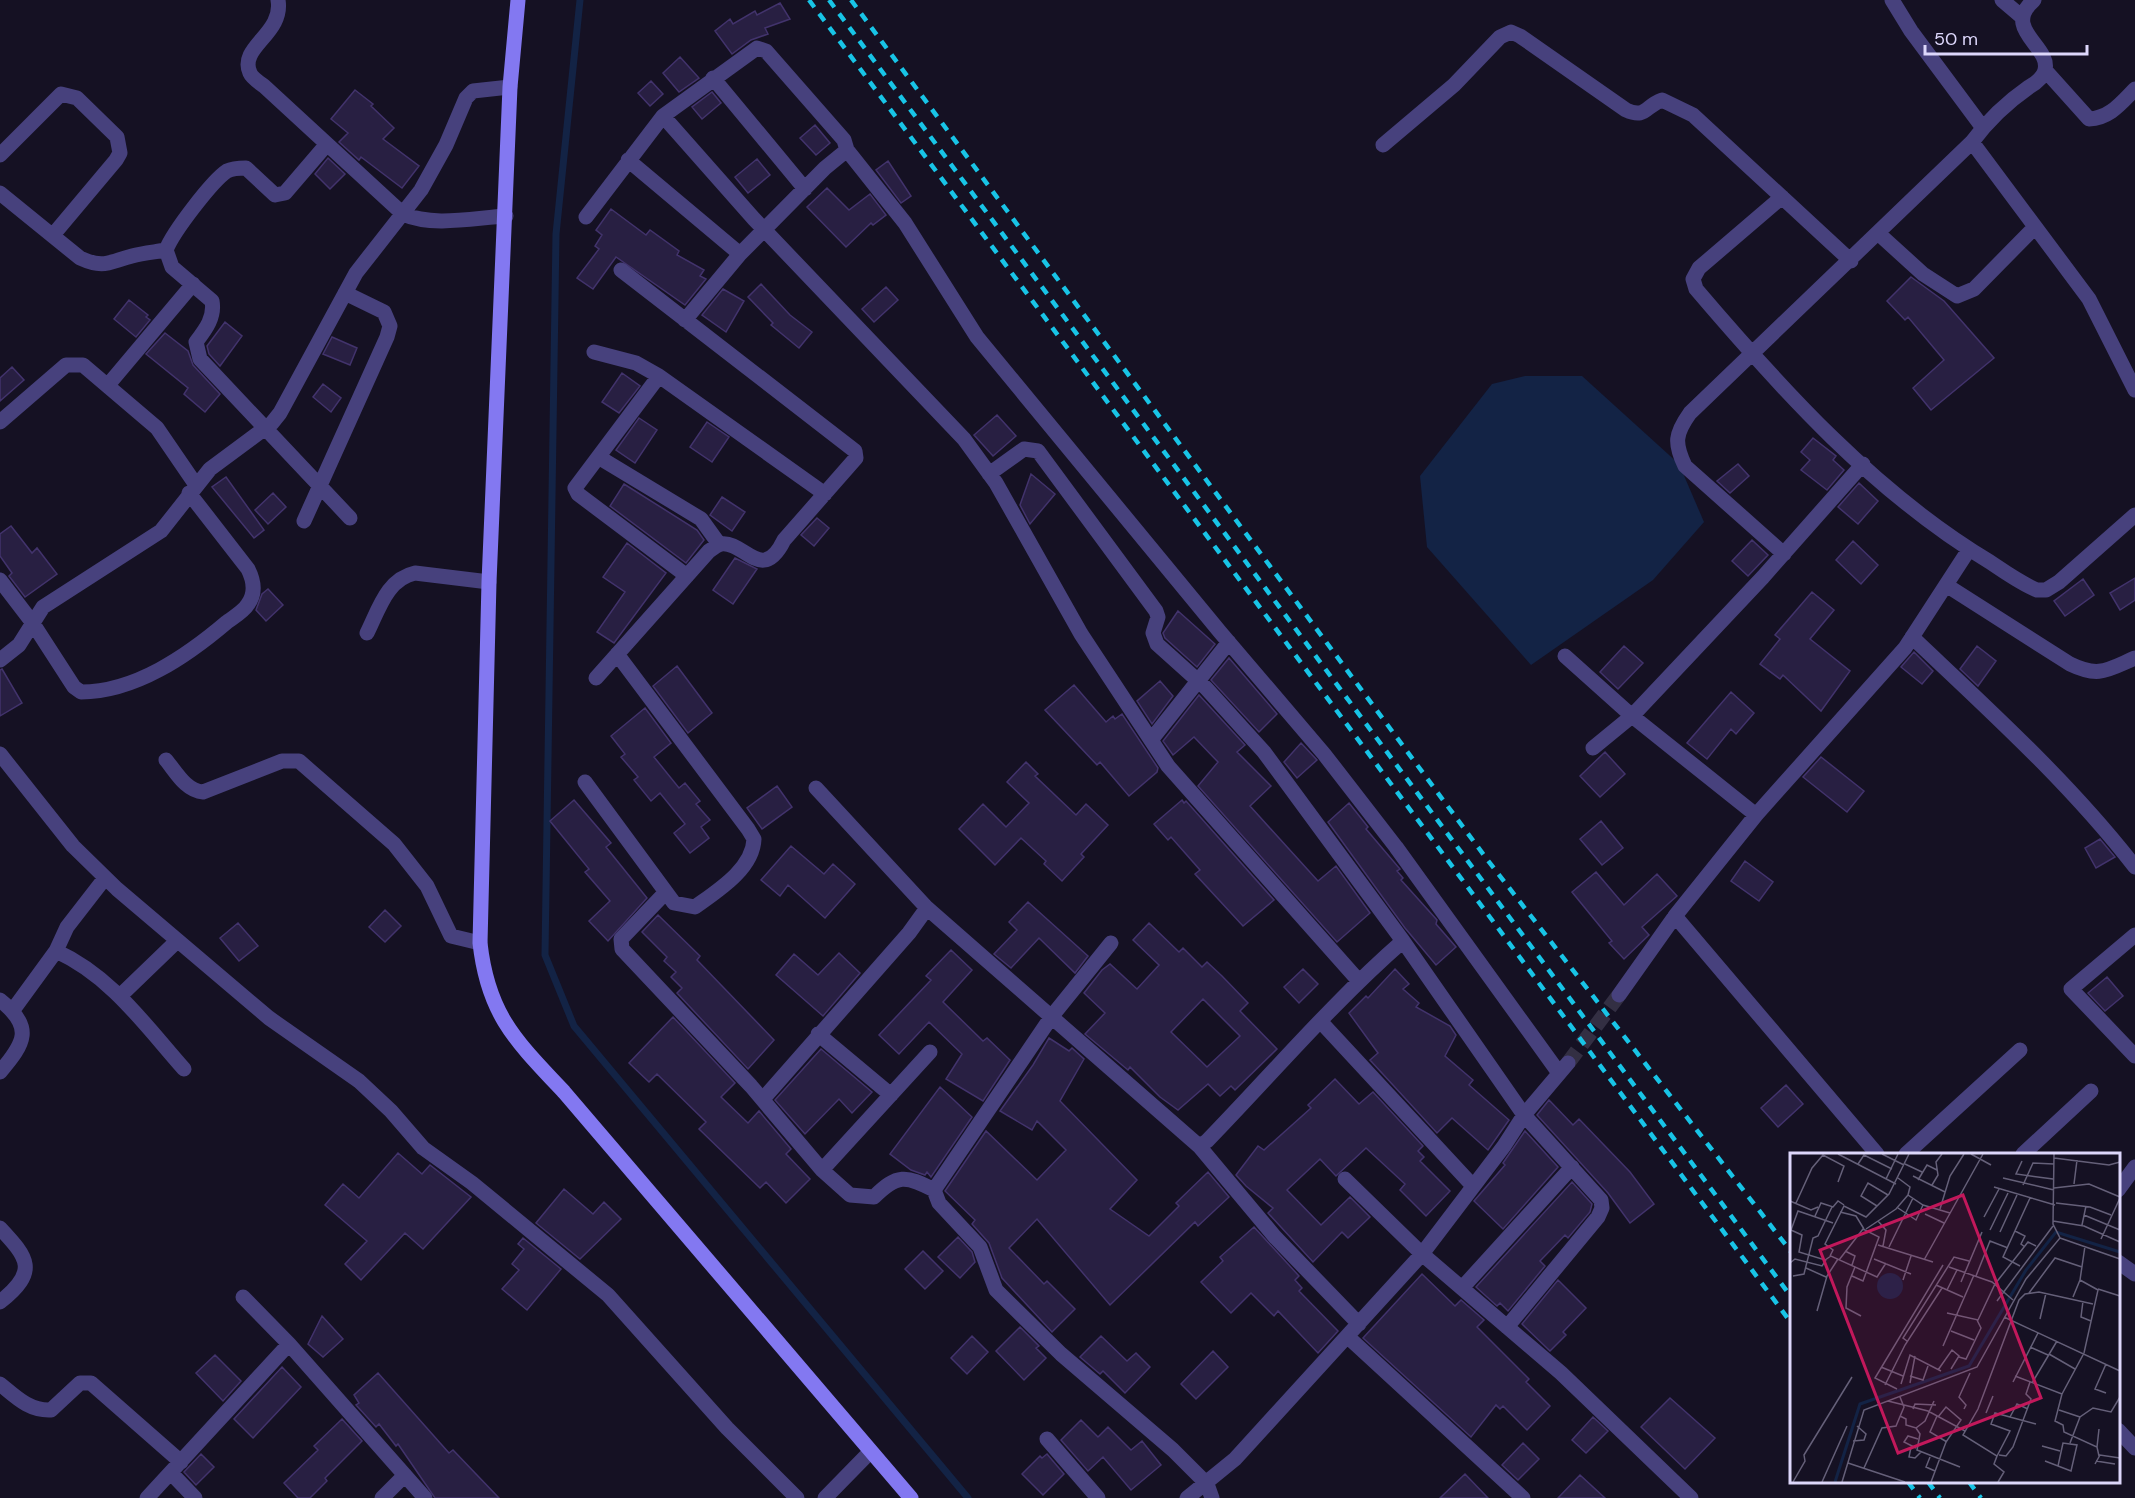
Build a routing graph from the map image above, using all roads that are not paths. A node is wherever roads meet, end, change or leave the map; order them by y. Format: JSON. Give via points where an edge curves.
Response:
{"nodes":[{"id":1,"x":278,"y":0,"type":"edge"},
{"id":2,"x":518,"y":0,"type":"edge"},
{"id":3,"x":1892,"y":0,"type":"edge"},
{"id":4,"x":2002,"y":0,"type":"edge"},
{"id":5,"x":2034,"y":0,"type":"edge"},
{"id":6,"x":2022,"y":16,"type":"junction"},
{"id":7,"x":2045,"y":70,"type":"junction"},
{"id":8,"x":713,"y":78,"type":"junction"},
{"id":9,"x":510,"y":87,"type":"junction"},
{"id":10,"x":2135,"y":89,"type":"edge"},
{"id":11,"x":663,"y":116,"type":"junction"},
{"id":12,"x":1983,"y":128,"type":"junction"},
{"id":13,"x":1972,"y":142,"type":"junction"},
{"id":14,"x":327,"y":144,"type":"junction"},
{"id":15,"x":3,"y":145,"type":"edge"},
{"id":16,"x":1383,"y":145,"type":"dead end"},
{"id":17,"x":847,"y":150,"type":"junction"},
{"id":18,"x":628,"y":160,"type":"junction"},
{"id":19,"x":805,"y":189,"type":"junction"},
{"id":20,"x":0,"y":193,"type":"edge"},
{"id":21,"x":1782,"y":197,"type":"junction"},
{"id":22,"x":403,"y":214,"type":"junction"},
{"id":23,"x":506,"y":216,"type":"junction"},
{"id":24,"x":586,"y":217,"type":"dead end"},
{"id":25,"x":2035,"y":227,"type":"junction"},
{"id":26,"x":765,"y":228,"type":"junction"},
{"id":27,"x":1879,"y":234,"type":"junction"},
{"id":28,"x":53,"y":235,"type":"junction"},
{"id":29,"x":166,"y":250,"type":"junction"},
{"id":30,"x":740,"y":254,"type":"junction"},
{"id":31,"x":1851,"y":261,"type":"junction"},
{"id":32,"x":621,"y":270,"type":"dead end"},
{"id":33,"x":193,"y":284,"type":"junction"},
{"id":34,"x":345,"y":293,"type":"junction"},
{"id":35,"x":685,"y":320,"type":"junction"},
{"id":36,"x":594,"y":352,"type":"dead end"},
{"id":37,"x":1753,"y":355,"type":"junction"},
{"id":38,"x":659,"y":376,"type":"junction"},
{"id":39,"x":108,"y":385,"type":"junction"},
{"id":40,"x":2135,"y":390,"type":"edge"},
{"id":41,"x":0,"y":422,"type":"edge"},
{"id":42,"x":264,"y":429,"type":"junction"},
{"id":43,"x":600,"y":458,"type":"junction"},
{"id":44,"x":1863,"y":464,"type":"junction"},
{"id":45,"x":989,"y":474,"type":"junction"},
{"id":46,"x":319,"y":487,"type":"junction"},
{"id":47,"x":193,"y":489,"type":"junction"},
{"id":48,"x":825,"y":494,"type":"junction"},
{"id":49,"x":2135,"y":514,"type":"edge"},
{"id":50,"x":350,"y":518,"type":"dead end"},
{"id":51,"x":304,"y":521,"type":"dead end"},
{"id":52,"x":719,"y":544,"type":"junction"},
{"id":53,"x":1968,"y":551,"type":"junction"},
{"id":54,"x":1784,"y":554,"type":"junction"},
{"id":55,"x":687,"y":576,"type":"junction"},
{"id":56,"x":0,"y":580,"type":"edge"},
{"id":57,"x":489,"y":582,"type":"junction"},
{"id":58,"x":1946,"y":585,"type":"junction"},
{"id":59,"x":32,"y":622,"type":"junction"},
{"id":60,"x":367,"y":633,"type":"dead end"},
{"id":61,"x":1912,"y":637,"type":"junction"},
{"id":62,"x":1229,"y":642,"type":"junction"},
{"id":63,"x":617,"y":654,"type":"junction"},
{"id":64,"x":1565,"y":656,"type":"dead end"},
{"id":65,"x":2135,"y":658,"type":"edge"},
{"id":66,"x":0,"y":660,"type":"edge"},
{"id":67,"x":596,"y":678,"type":"dead end"},
{"id":68,"x":1198,"y":681,"type":"junction"},
{"id":69,"x":1632,"y":716,"type":"junction"},
{"id":70,"x":1151,"y":740,"type":"junction"},
{"id":71,"x":1593,"y":748,"type":"dead end"},
{"id":72,"x":0,"y":754,"type":"edge"},
{"id":73,"x":166,"y":760,"type":"dead end"},
{"id":74,"x":585,"y":782,"type":"dead end"},
{"id":75,"x":816,"y":788,"type":"dead end"},
{"id":76,"x":1756,"y":815,"type":"junction"},
{"id":77,"x":2135,"y":867,"type":"edge"},
{"id":78,"x":105,"y":878,"type":"junction"},
{"id":79,"x":666,"y":892,"type":"junction"},
{"id":80,"x":927,"y":908,"type":"junction"},
{"id":81,"x":1675,"y":916,"type":"junction"},
{"id":82,"x":2135,"y":935,"type":"edge"},
{"id":83,"x":1402,"y":941,"type":"junction"},
{"id":84,"x":177,"y":942,"type":"junction"},
{"id":85,"x":480,"y":942,"type":"junction"},
{"id":86,"x":1111,"y":943,"type":"dead end"},
{"id":87,"x":56,"y":951,"type":"junction"},
{"id":88,"x":1358,"y":980,"type":"junction"},
{"id":89,"x":1619,"y":994,"type":"tunnel mouth"},
{"id":90,"x":121,"y":995,"type":"junction"},
{"id":91,"x":0,"y":1000,"type":"edge"},
{"id":92,"x":13,"y":1010,"type":"junction"},
{"id":93,"x":1052,"y":1016,"type":"junction"},
{"id":94,"x":1321,"y":1022,"type":"junction"},
{"id":95,"x":818,"y":1034,"type":"junction"},
{"id":96,"x":2132,"y":1048,"type":"edge"},
{"id":97,"x":2020,"y":1050,"type":"dead end"},
{"id":98,"x":930,"y":1052,"type":"dead end"},
{"id":99,"x":184,"y":1069,"type":"dead end"},
{"id":100,"x":0,"y":1072,"type":"edge"},
{"id":101,"x":2091,"y":1091,"type":"dead end"},
{"id":102,"x":891,"y":1095,"type":"junction"},
{"id":103,"x":763,"y":1099,"type":"junction"},
{"id":104,"x":1524,"y":1115,"type":"junction"},
{"id":105,"x":1199,"y":1146,"type":"junction"},
{"id":106,"x":1875,"y":1153,"type":"edge"},
{"id":107,"x":1908,"y":1153,"type":"edge"},
{"id":108,"x":2025,"y":1153,"type":"edge"},
{"id":109,"x":1572,"y":1167,"type":"junction"},
{"id":110,"x":2135,"y":1167,"type":"edge"},
{"id":111,"x":822,"y":1170,"type":"junction"},
{"id":112,"x":1345,"y":1179,"type":"dead end"},
{"id":113,"x":1473,"y":1186,"type":"junction"},
{"id":114,"x":2120,"y":1187,"type":"edge"},
{"id":115,"x":934,"y":1190,"type":"junction"},
{"id":116,"x":0,"y":1228,"type":"edge"},
{"id":117,"x":1422,"y":1254,"type":"junction"},
{"id":118,"x":2120,"y":1263,"type":"edge"},
{"id":119,"x":2135,"y":1274,"type":"edge"},
{"id":120,"x":1462,"y":1288,"type":"junction"},
{"id":121,"x":243,"y":1297,"type":"dead end"},
{"id":122,"x":0,"y":1302,"type":"edge"},
{"id":123,"x":1359,"y":1324,"type":"junction"},
{"id":124,"x":1507,"y":1327,"type":"junction"},
{"id":125,"x":1348,"y":1337,"type":"junction"},
{"id":126,"x":289,"y":1344,"type":"junction"},
{"id":127,"x":0,"y":1384,"type":"edge"},
{"id":128,"x":2120,"y":1432,"type":"edge"},
{"id":129,"x":1047,"y":1439,"type":"dead end"},
{"id":130,"x":2135,"y":1448,"type":"edge"},
{"id":131,"x":870,"y":1452,"type":"junction"},
{"id":132,"x":177,"y":1468,"type":"junction"},
{"id":133,"x":405,"y":1475,"type":"junction"},
{"id":134,"x":1209,"y":1491,"type":"edge"},
{"id":135,"x":147,"y":1498,"type":"edge"},
{"id":136,"x":195,"y":1498,"type":"edge"},
{"id":137,"x":382,"y":1498,"type":"edge"},
{"id":138,"x":425,"y":1498,"type":"edge"},
{"id":139,"x":797,"y":1498,"type":"edge"},
{"id":140,"x":825,"y":1498,"type":"edge"},
{"id":141,"x":911,"y":1498,"type":"edge"},
{"id":142,"x":1098,"y":1498,"type":"edge"},
{"id":143,"x":1186,"y":1498,"type":"edge"},
{"id":144,"x":1523,"y":1498,"type":"edge"},
{"id":145,"x":1691,"y":1498,"type":"edge"}],
"edges":[{"from":1,"to":14,"type":"street","via":[[280,13],[275,25],[254,48],[250,73]]},
{"from":2,"to":9,"type":"street"},
{"from":3,"to":12,"type":"street"},
{"from":4,"to":6,"type":"street"},
{"from":5,"to":6,"type":"street"},
{"from":6,"to":7,"type":"street"},
{"from":7,"to":10,"type":"street","via":[[2089,119],[2102,118],[2113,111]]},
{"from":7,"to":12,"type":"street","via":[[2039,80],[2004,104]]},
{"from":8,"to":11,"type":"street"},
{"from":8,"to":17,"type":"street","via":[[762,48],[844,140]]},
{"from":8,"to":19,"type":"street"},
{"from":9,"to":22,"type":"street","via":[[473,91],[466,98],[446,145]]},
{"from":9,"to":23,"type":"street"},
{"from":11,"to":18,"type":"street"},
{"from":11,"to":26,"type":"street"},
{"from":12,"to":13,"type":"street"},
{"from":13,"to":25,"type":"street"},
{"from":13,"to":27,"type":"street"},
{"from":14,"to":22,"type":"street"},
{"from":14,"to":29,"type":"street","via":[[285,193],[275,195],[246,168],[228,171],[190,213]]},
{"from":15,"to":28,"type":"street","via":[[62,94],[77,98],[117,137],[120,153],[116,160]]},
{"from":16,"to":21,"type":"street","via":[[1454,85],[1500,36],[1510,32],[1636,115],[1662,100],[1693,115]]},
{"from":17,"to":19,"type":"street"},
{"from":17,"to":62,"type":"street","via":[[904,223],[977,337]]},
{"from":18,"to":24,"type":"street"},
{"from":18,"to":30,"type":"street"},
{"from":19,"to":26,"type":"street"},
{"from":20,"to":28,"type":"street"},
{"from":21,"to":31,"type":"street"},
{"from":21,"to":37,"type":"street","via":[[1699,268],[1693,279],[1696,289]]},
{"from":22,"to":23,"type":"street","via":[[416,220]]},
{"from":22,"to":34,"type":"street"},
{"from":23,"to":57,"type":"street"},
{"from":25,"to":27,"type":"street","via":[[1974,289],[1957,296],[1923,274]]},
{"from":25,"to":40,"type":"street","via":[[2089,299]]},
{"from":26,"to":30,"type":"street"},
{"from":26,"to":45,"type":"street","via":[[964,439]]},
{"from":27,"to":31,"type":"street"},
{"from":28,"to":29,"type":"street","via":[[80,258],[94,264],[107,265]]},
{"from":29,"to":33,"type":"street","via":[[172,267]]},
{"from":30,"to":35,"type":"street"},
{"from":31,"to":37,"type":"street"},
{"from":32,"to":35,"type":"street"},
{"from":33,"to":39,"type":"street"},
{"from":33,"to":42,"type":"street","via":[[212,301],[214,311],[196,342],[200,359]]},
{"from":34,"to":42,"type":"street","via":[[280,413]]},
{"from":34,"to":46,"type":"street","via":[[384,312],[390,326]]},
{"from":35,"to":48,"type":"street","via":[[855,451],[852,465]]},
{"from":36,"to":38,"type":"street","via":[[636,363]]},
{"from":37,"to":44,"type":"street"},
{"from":37,"to":54,"type":"street","via":[[1690,413],[1680,428],[1677,448],[1685,466]]},
{"from":38,"to":43,"type":"street"},
{"from":38,"to":48,"type":"street"},
{"from":39,"to":41,"type":"street","via":[[82,365],[66,365]]},
{"from":39,"to":47,"type":"street","via":[[157,428]]},
{"from":42,"to":46,"type":"street"},
{"from":42,"to":47,"type":"street","via":[[210,469]]},
{"from":43,"to":52,"type":"street","via":[[701,519]]},
{"from":43,"to":55,"type":"street","via":[[577,483],[578,494]]},
{"from":44,"to":53,"type":"street","via":[[1913,511]]},
{"from":44,"to":54,"type":"street"},
{"from":45,"to":68,"type":"street","via":[[1024,449],[1038,451],[1156,611],[1153,633],[1157,644]]},
{"from":45,"to":70,"type":"street","via":[[1081,634]]},
{"from":46,"to":50,"type":"street"},
{"from":46,"to":51,"type":"street"},
{"from":47,"to":59,"type":"street","via":[[161,531],[43,608]]},
{"from":47,"to":59,"type":"street","via":[[253,580],[248,604],[208,638],[138,680],[81,692]]},
{"from":48,"to":52,"type":"street","via":[[778,552],[765,559],[754,559]]},
{"from":49,"to":53,"type":"street","via":[[2046,590],[2029,587]]},
{"from":52,"to":55,"type":"street"},
{"from":53,"to":58,"type":"street"},
{"from":54,"to":69,"type":"street"},
{"from":55,"to":63,"type":"street"},
{"from":56,"to":59,"type":"street"},
{"from":57,"to":60,"type":"street","via":[[415,573],[404,576],[388,590]]},
{"from":57,"to":85,"type":"street"},
{"from":58,"to":61,"type":"street"},
{"from":58,"to":65,"type":"street","via":[[2087,672],[2104,672]]},
{"from":59,"to":66,"type":"street","via":[[19,645]]},
{"from":61,"to":76,"type":"street"},
{"from":61,"to":77,"type":"street","via":[[2008,730]]},
{"from":62,"to":68,"type":"street"},
{"from":62,"to":104,"type":"street","via":[[1346,782],[1564,1068]]},
{"from":63,"to":67,"type":"street"},
{"from":63,"to":79,"type":"street","via":[[754,839],[750,855],[727,884],[695,907],[674,903]]},
{"from":64,"to":69,"type":"street"},
{"from":68,"to":70,"type":"street"},
{"from":68,"to":83,"type":"street","via":[[1263,752]]},
{"from":69,"to":71,"type":"street"},
{"from":69,"to":76,"type":"street"},
{"from":70,"to":88,"type":"street","via":[[1202,806]]},
{"from":72,"to":78,"type":"street","via":[[73,846]]},
{"from":73,"to":85,"type":"street","via":[[194,792],[282,761],[299,761],[394,844],[427,886],[451,936]]},
{"from":74,"to":79,"type":"street"},
{"from":75,"to":80,"type":"street"},
{"from":76,"to":81,"type":"street"},
{"from":78,"to":84,"type":"street"},
{"from":78,"to":87,"type":"street","via":[[67,927]]},
{"from":79,"to":103,"type":"street","via":[[629,928],[621,939],[622,949]]},
{"from":80,"to":93,"type":"street"},
{"from":80,"to":95,"type":"street"},
{"from":81,"to":89,"type":"street"},
{"from":81,"to":106,"type":"street"},
{"from":82,"to":96,"type":"street","via":[[2071,989]]},
{"from":83,"to":88,"type":"street"},
{"from":83,"to":104,"type":"street"},
{"from":84,"to":90,"type":"street"},
{"from":84,"to":139,"type":"street","via":[[269,1018],[359,1081],[423,1148],[472,1183],[608,1295],[727,1428]]},
{"from":85,"to":131,"type":"street","via":[[483,974],[511,1035]]},
{"from":86,"to":93,"type":"street"},
{"from":87,"to":90,"type":"street","via":[[84,965]]},
{"from":87,"to":92,"type":"street"},
{"from":88,"to":94,"type":"street"},
{"from":90,"to":99,"type":"street"},
{"from":91,"to":92,"type":"street"},
{"from":92,"to":100,"type":"street","via":[[24,1035],[22,1045]]},
{"from":93,"to":105,"type":"street"},
{"from":93,"to":115,"type":"street"},
{"from":94,"to":105,"type":"street"},
{"from":94,"to":113,"type":"street"},
{"from":95,"to":102,"type":"street"},
{"from":95,"to":103,"type":"street"},
{"from":97,"to":107,"type":"street"},
{"from":98,"to":102,"type":"street"},
{"from":101,"to":108,"type":"street"},
{"from":102,"to":111,"type":"street"},
{"from":103,"to":111,"type":"street"},
{"from":104,"to":109,"type":"street"},
{"from":104,"to":113,"type":"street"},
{"from":105,"to":123,"type":"street","via":[[1275,1237]]},
{"from":109,"to":120,"type":"street"},
{"from":109,"to":124,"type":"street","via":[[1600,1200],[1602,1209]]},
{"from":110,"to":114,"type":"street"},
{"from":111,"to":115,"type":"street","via":[[850,1196],[874,1197],[901,1178],[913,1179]]},
{"from":112,"to":117,"type":"street"},
{"from":113,"to":117,"type":"street"},
{"from":115,"to":134,"type":"street","via":[[939,1203],[980,1247],[996,1290],[1061,1354],[1139,1419]]},
{"from":116,"to":122,"type":"street","via":[[20,1250],[26,1265],[21,1280]]},
{"from":117,"to":120,"type":"street"},
{"from":117,"to":123,"type":"street"},
{"from":118,"to":119,"type":"street"},
{"from":120,"to":124,"type":"street"},
{"from":121,"to":126,"type":"street"},
{"from":123,"to":125,"type":"street"},
{"from":124,"to":145,"type":"street","via":[[1561,1373]]},
{"from":125,"to":134,"type":"street"},
{"from":125,"to":144,"type":"street"},
{"from":126,"to":132,"type":"street"},
{"from":126,"to":133,"type":"street"},
{"from":127,"to":132,"type":"street","via":[[23,1404],[40,1411],[51,1410],[80,1383],[91,1383]]},
{"from":128,"to":130,"type":"street"},
{"from":129,"to":142,"type":"street"},
{"from":131,"to":140,"type":"street"},
{"from":131,"to":141,"type":"street"},
{"from":132,"to":135,"type":"street"},
{"from":132,"to":136,"type":"street"},
{"from":133,"to":137,"type":"street"},
{"from":133,"to":138,"type":"street"},
{"from":134,"to":143,"type":"street"}]}
